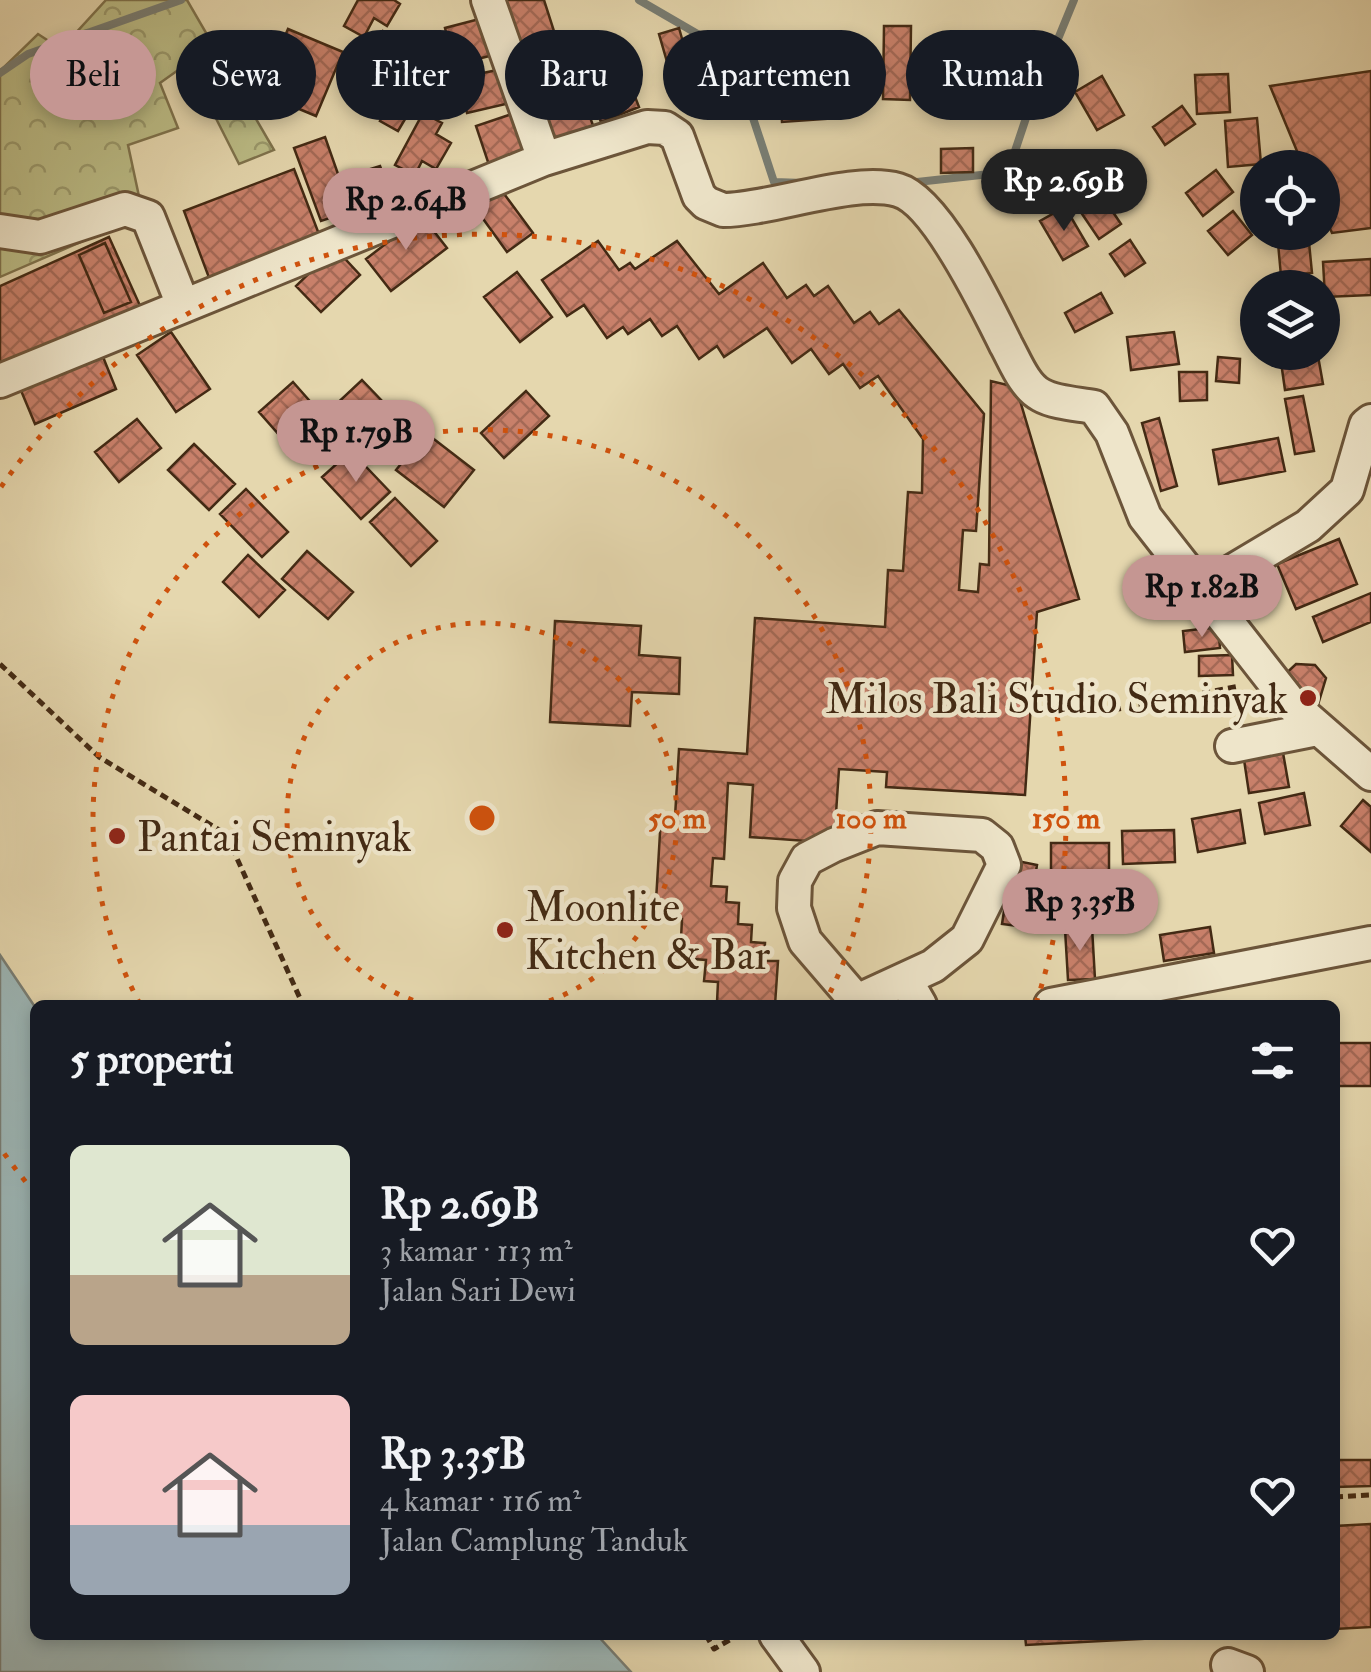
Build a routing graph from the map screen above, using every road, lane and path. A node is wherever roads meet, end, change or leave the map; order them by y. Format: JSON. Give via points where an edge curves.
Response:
{"nodes":[{"id":1,"x":488,"y":0,"type":"edge"},
{"id":2,"x":544,"y":159,"type":"junction"},
{"id":3,"x":0,"y":231,"type":"edge"},
{"id":4,"x":183,"y":305,"type":"junction"},
{"id":5,"x":0,"y":381,"type":"edge"},
{"id":6,"x":1371,"y":421,"type":"edge"},
{"id":7,"x":1201,"y":590,"type":"junction"},
{"id":8,"x":0,"y":664,"type":"edge"},
{"id":9,"x":1272,"y":680,"type":"junction"},
{"id":10,"x":1113,"y":710,"type":"dead end"},
{"id":11,"x":1317,"y":730,"type":"junction"},
{"id":12,"x":1232,"y":746,"type":"dead end"},
{"id":13,"x":1371,"y":774,"type":"edge"},
{"id":14,"x":1371,"y":943,"type":"edge"},
{"id":15,"x":912,"y":992,"type":"edge"},
{"id":16,"x":302,"y":1000,"type":"edge"},
{"id":17,"x":855,"y":1000,"type":"edge"},
{"id":18,"x":873,"y":1000,"type":"edge"},
{"id":19,"x":1078,"y":1000,"type":"edge"},
{"id":20,"x":1371,"y":1495,"type":"edge"},
{"id":21,"x":1340,"y":1497,"type":"edge"},
{"id":22,"x":709,"y":1640,"type":"edge"},
{"id":23,"x":729,"y":1640,"type":"edge"},
{"id":24,"x":780,"y":1640,"type":"edge"},
{"id":25,"x":804,"y":1672,"type":"edge"}],
"edges":[{"from":1,"to":2,"type":"street"},
{"from":2,"to":4,"type":"street"},
{"from":2,"to":7,"type":"street","via":[[646,127],[665,128],[677,136],[699,196],[723,210],[862,188],[894,188],[913,198],[970,274],[1022,376],[1040,395],[1094,407],[1112,432],[1145,517]]},
{"from":3,"to":4,"type":"street","via":[[40,237],[136,210],[148,216]]},
{"from":4,"to":5,"type":"street"},
{"from":6,"to":7,"type":"street","via":[[1348,490],[1308,526]]},
{"from":7,"to":9,"type":"street"},
{"from":8,"to":16,"type":"path","via":[[99,756],[226,834]]},
{"from":9,"to":10,"type":"path"},
{"from":9,"to":11,"type":"street"},
{"from":11,"to":12,"type":"street"},
{"from":11,"to":13,"type":"street"},
{"from":14,"to":19,"type":"street"},
{"from":15,"to":17,"type":"street","via":[[967,940],[1004,865],[997,846],[982,835],[877,828],[807,860],[795,881],[794,908],[806,941]]},
{"from":15,"to":18,"type":"street"},
{"from":20,"to":21,"type":"path"},
{"from":22,"to":23,"type":"path","via":[[714,1648]]},
{"from":24,"to":25,"type":"street"}]}
